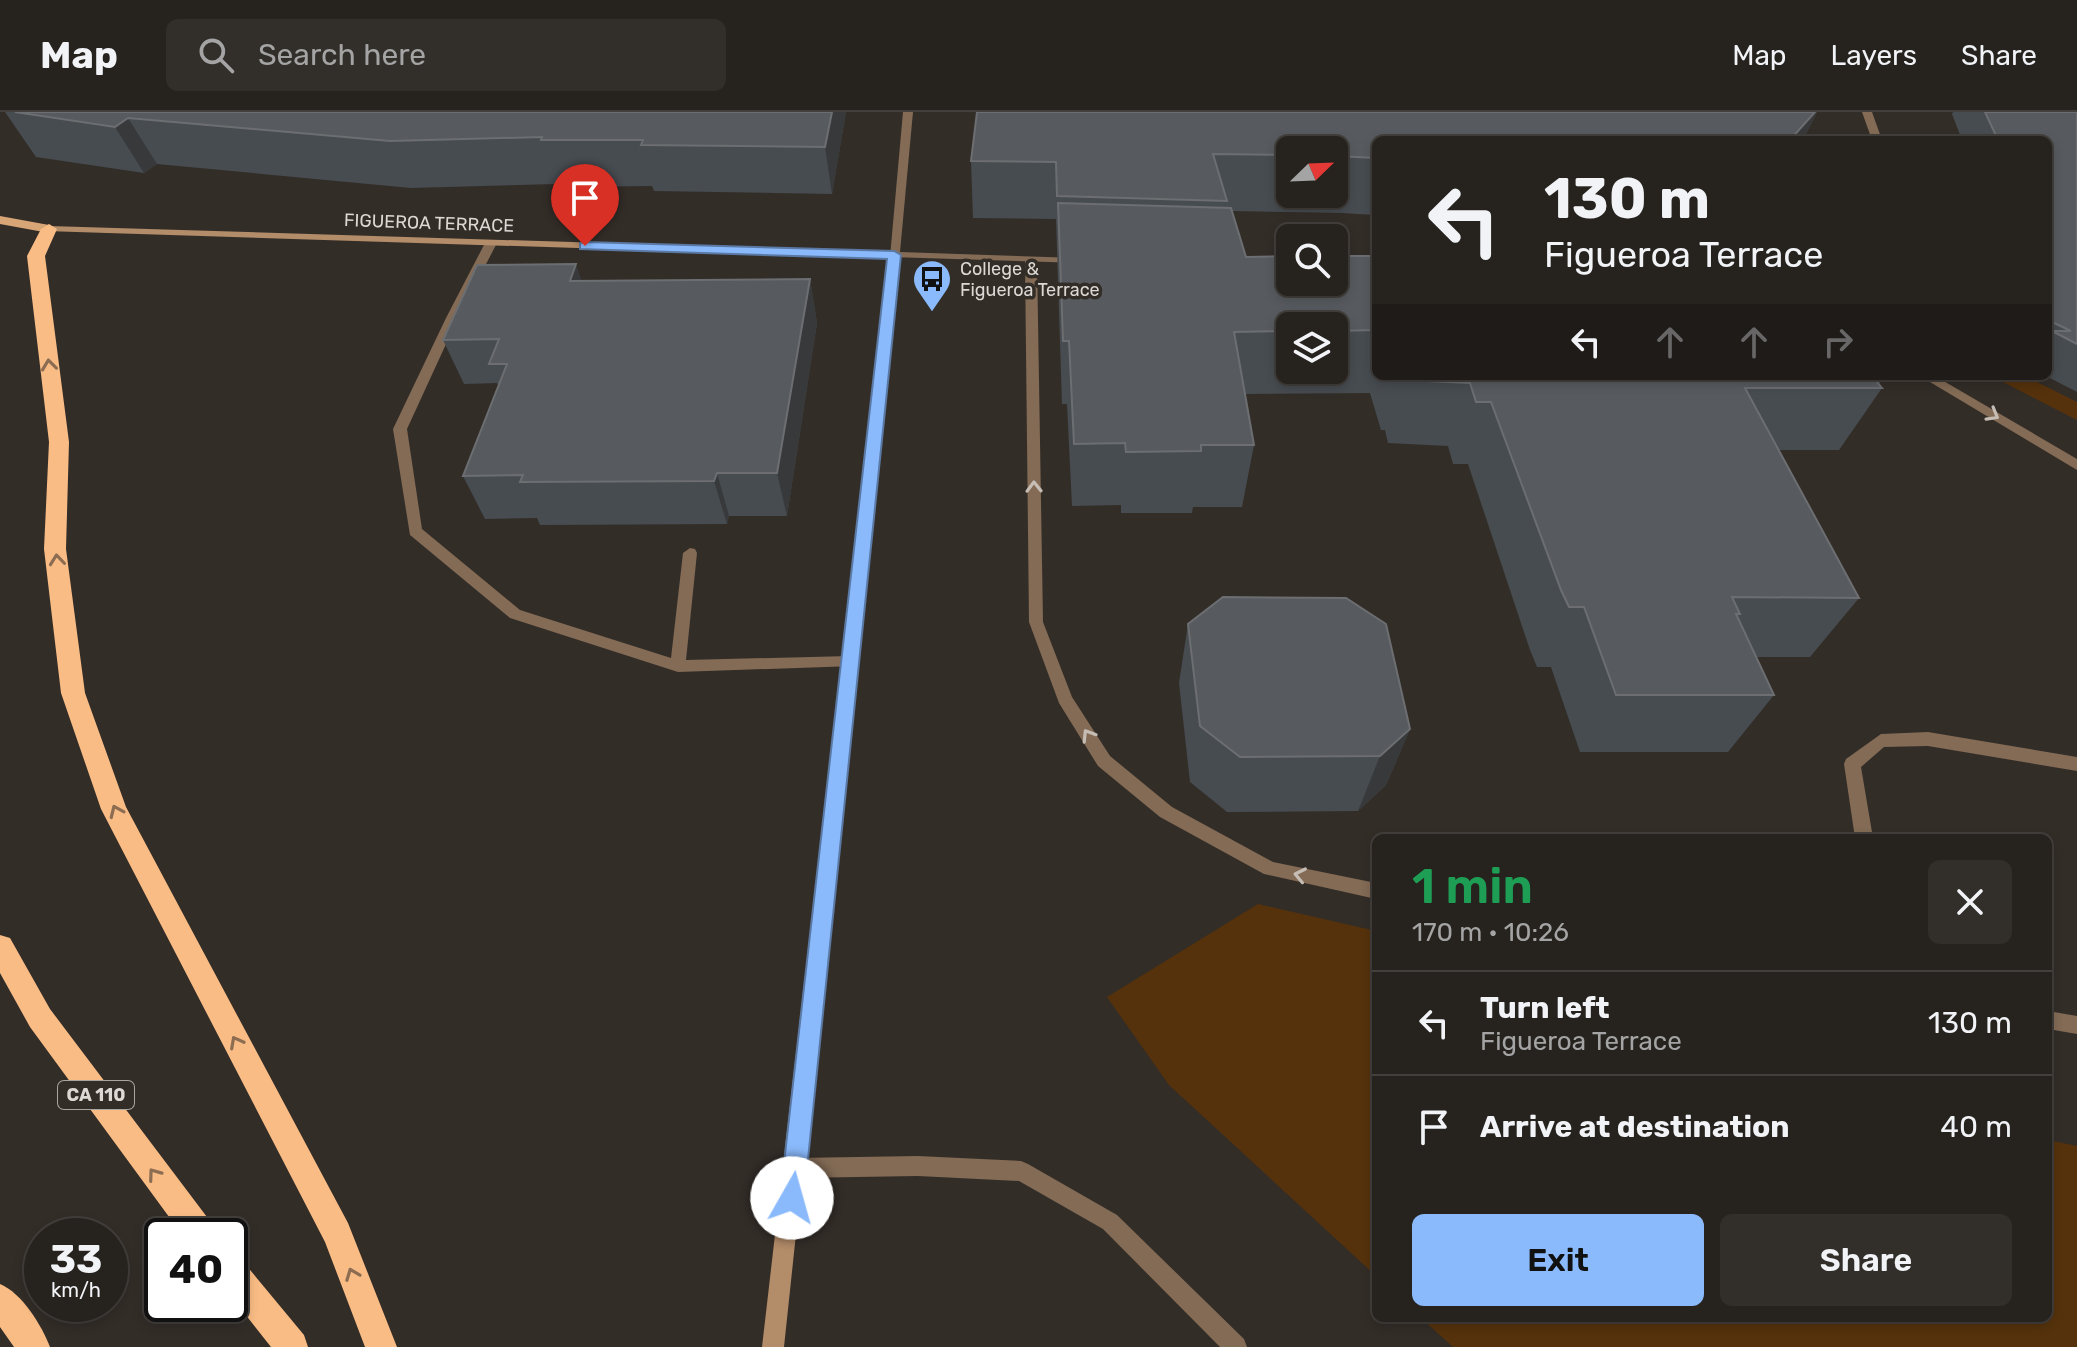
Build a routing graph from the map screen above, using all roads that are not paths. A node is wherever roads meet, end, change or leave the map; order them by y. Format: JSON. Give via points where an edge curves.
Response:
{"nodes":[{"id":1,"x":908,"y":112,"type":"edge"},
{"id":2,"x":1867,"y":112,"type":"edge"},
{"id":3,"x":1876,"y":136,"type":"edge"},
{"id":4,"x":0,"y":220,"type":"edge"},
{"id":5,"x":49,"y":229,"type":"junction"},
{"id":6,"x":491,"y":243,"type":"junction"},
{"id":7,"x":894,"y":255,"type":"junction"},
{"id":8,"x":1031,"y":260,"type":"junction"},
{"id":9,"x":1092,"y":261,"type":"edge"},
{"id":10,"x":1933,"y":380,"type":"edge"},
{"id":11,"x":2077,"y":465,"type":"edge"},
{"id":12,"x":690,"y":553,"type":"dead end"},
{"id":13,"x":850,"y":662,"type":"junction"},
{"id":14,"x":678,"y":666,"type":"junction"},
{"id":15,"x":2077,"y":764,"type":"edge"},
{"id":16,"x":1863,"y":834,"type":"edge"},
{"id":17,"x":1372,"y":890,"type":"edge"},
{"id":18,"x":0,"y":947,"type":"edge"},
{"id":19,"x":2052,"y":1021,"type":"edge"},
{"id":20,"x":2077,"y":1025,"type":"edge"},
{"id":21,"x":796,"y":1168,"type":"junction"},
{"id":22,"x":189,"y":1218,"type":"edge"},
{"id":23,"x":248,"y":1292,"type":"edge"},
{"id":24,"x":0,"y":1300,"type":"edge"},
{"id":25,"x":34,"y":1347,"type":"edge"},
{"id":26,"x":292,"y":1347,"type":"edge"},
{"id":27,"x":381,"y":1347,"type":"edge"},
{"id":28,"x":773,"y":1347,"type":"edge"},
{"id":29,"x":1236,"y":1347,"type":"edge"}],
"edges":[{"from":1,"to":7,"type":"street"},
{"from":2,"to":3,"type":"street"},
{"from":4,"to":5,"type":"main road","name":"FIGUEROA TERRACE"},
{"from":5,"to":6,"type":"street","name":"FIGUEROA TERRACE"},
{"from":27,"to":5,"type":"highway","one_way":true,"via":[[337,1234],[114,809],[73,693],[55,549],[59,442],[36,256]]},
{"from":6,"to":7,"type":"street","name":"FIGUEROA TERRACE"},
{"from":6,"to":14,"type":"street","via":[[400,429],[415,531],[515,614]]},
{"from":7,"to":8,"type":"street","name":"FIGUEROA TERRACE"},
{"from":7,"to":13,"type":"street"},
{"from":8,"to":9,"type":"street","name":"FIGUEROA TERRACE"},
{"from":17,"to":8,"type":"street","one_way":true,"via":[[1270,869],[1166,812],[1104,761],[1065,699],[1036,622]]},
{"from":10,"to":11,"type":"street","one_way":true},
{"from":12,"to":14,"type":"street"},
{"from":13,"to":14,"type":"street"},
{"from":13,"to":21,"type":"street"},
{"from":15,"to":16,"type":"street","via":[[1928,739],[1881,741],[1852,764]]},
{"from":22,"to":18,"type":"highway","number":"CA 110","one_way":true,"via":[[40,1018]]},
{"from":19,"to":20,"type":"street"},
{"from":21,"to":28,"type":"street"},
{"from":21,"to":29,"type":"street","via":[[1021,1171],[1110,1222]]},
{"from":23,"to":26,"type":"highway"},
{"from":24,"to":25,"type":"highway"}]}
